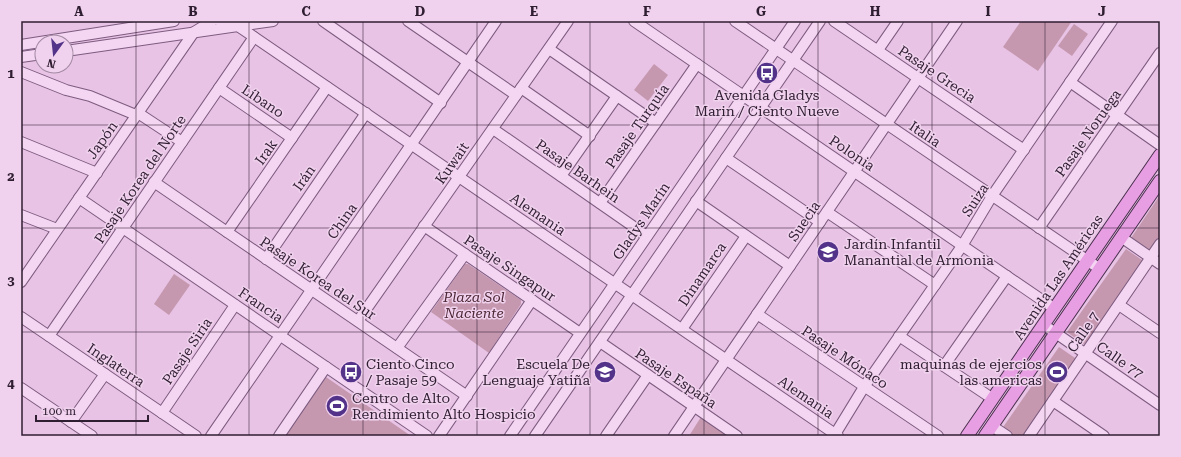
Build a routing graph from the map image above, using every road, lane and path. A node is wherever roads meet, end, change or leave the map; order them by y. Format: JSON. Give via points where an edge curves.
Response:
{"nodes":[{"id":1,"x":174,"y":21,"type":"edge"},
{"id":2,"x":212,"y":21,"type":"edge"},
{"id":3,"x":220,"y":21,"type":"edge"},
{"id":4,"x":274,"y":21,"type":"edge"},
{"id":5,"x":323,"y":21,"type":"edge"},
{"id":6,"x":408,"y":21,"type":"edge"},
{"id":7,"x":496,"y":21,"type":"edge"},
{"id":8,"x":568,"y":21,"type":"edge"},
{"id":9,"x":634,"y":21,"type":"edge"},
{"id":10,"x":735,"y":21,"type":"edge"},
{"id":11,"x":795,"y":21,"type":"edge"},
{"id":12,"x":820,"y":21,"type":"edge"},
{"id":13,"x":834,"y":21,"type":"edge"},
{"id":14,"x":898,"y":21,"type":"edge"},
{"id":15,"x":957,"y":21,"type":"edge"},
{"id":16,"x":1108,"y":23,"type":"edge"},
{"id":17,"x":238,"y":26,"type":"junction"},
{"id":18,"x":194,"y":32,"type":"junction"},
{"id":19,"x":254,"y":37,"type":"junction"},
{"id":20,"x":21,"y":45,"type":"edge"},
{"id":21,"x":549,"y":49,"type":"junction"},
{"id":22,"x":776,"y":49,"type":"junction"},
{"id":23,"x":74,"y":50,"type":"edge"},
{"id":24,"x":878,"y":50,"type":"junction"},
{"id":25,"x":1160,"y":53,"type":"edge"},
{"id":26,"x":34,"y":55,"type":"edge"},
{"id":27,"x":21,"y":57,"type":"edge"},
{"id":28,"x":793,"y":61,"type":"junction"},
{"id":29,"x":469,"y":62,"type":"junction"},
{"id":30,"x":697,"y":64,"type":"junction"},
{"id":31,"x":21,"y":72,"type":"edge"},
{"id":32,"x":918,"y":78,"type":"junction"},
{"id":33,"x":1070,"y":82,"type":"junction"},
{"id":34,"x":327,"y":87,"type":"junction"},
{"id":35,"x":219,"y":88,"type":"junction"},
{"id":36,"x":519,"y":92,"type":"junction"},
{"id":37,"x":617,"y":96,"type":"junction"},
{"id":38,"x":744,"y":96,"type":"junction"},
{"id":39,"x":441,"y":103,"type":"junction"},
{"id":40,"x":761,"y":108,"type":"junction"},
{"id":41,"x":137,"y":114,"type":"junction"},
{"id":42,"x":366,"y":114,"type":"junction"},
{"id":43,"x":1118,"y":115,"type":"junction"},
{"id":44,"x":656,"y":123,"type":"junction"},
{"id":45,"x":887,"y":124,"type":"junction"},
{"id":46,"x":493,"y":129,"type":"junction"},
{"id":47,"x":590,"y":136,"type":"junction"},
{"id":48,"x":292,"y":138,"type":"junction"},
{"id":49,"x":21,"y":142,"type":"edge"},
{"id":50,"x":182,"y":142,"type":"junction"},
{"id":51,"x":412,"y":145,"type":"junction"},
{"id":52,"x":1160,"y":145,"type":"edge"},
{"id":53,"x":1024,"y":150,"type":"junction"},
{"id":54,"x":1160,"y":155,"type":"edge"},
{"id":55,"x":726,"y":158,"type":"junction"},
{"id":56,"x":854,"y":172,"type":"junction"},
{"id":57,"x":96,"y":173,"type":"junction"},
{"id":58,"x":561,"y":176,"type":"junction"},
{"id":59,"x":459,"y":177,"type":"junction"},
{"id":60,"x":1160,"y":181,"type":"edge"},
{"id":61,"x":154,"y":182,"type":"junction"},
{"id":62,"x":992,"y":196,"type":"junction"},
{"id":63,"x":79,"y":198,"type":"junction"},
{"id":64,"x":696,"y":202,"type":"junction"},
{"id":65,"x":600,"y":203,"type":"junction"},
{"id":66,"x":827,"y":212,"type":"junction"},
{"id":67,"x":21,"y":215,"type":"edge"},
{"id":68,"x":820,"y":222,"type":"junction"},
{"id":69,"x":424,"y":226,"type":"junction"},
{"id":70,"x":123,"y":228,"type":"junction"},
{"id":71,"x":1039,"y":228,"type":"junction"},
{"id":72,"x":58,"y":230,"type":"junction"},
{"id":73,"x":227,"y":232,"type":"junction"},
{"id":74,"x":647,"y":236,"type":"junction"},
{"id":75,"x":746,"y":236,"type":"junction"},
{"id":76,"x":1121,"y":237,"type":"junction"},
{"id":77,"x":1160,"y":244,"type":"edge"},
{"id":78,"x":962,"y":246,"type":"junction"},
{"id":79,"x":465,"y":254,"type":"junction"},
{"id":80,"x":1151,"y":258,"type":"junction"},
{"id":81,"x":266,"y":259,"type":"junction"},
{"id":82,"x":1088,"y":261,"type":"junction"},
{"id":83,"x":1160,"y":264,"type":"edge"},
{"id":84,"x":790,"y":266,"type":"junction"},
{"id":85,"x":1100,"y":269,"type":"junction"},
{"id":86,"x":1007,"y":276,"type":"junction"},
{"id":87,"x":21,"y":282,"type":"edge"},
{"id":88,"x":615,"y":283,"type":"junction"},
{"id":89,"x":935,"y":285,"type":"junction"},
{"id":90,"x":312,"y":290,"type":"junction"},
{"id":91,"x":632,"y":295,"type":"junction"},
{"id":92,"x":532,"y":300,"type":"junction"},
{"id":93,"x":236,"y":305,"type":"junction"},
{"id":94,"x":1119,"y":305,"type":"junction"},
{"id":95,"x":1055,"y":309,"type":"junction"},
{"id":96,"x":757,"y":314,"type":"junction"},
{"id":97,"x":21,"y":317,"type":"edge"},
{"id":98,"x":358,"y":321,"type":"junction"},
{"id":99,"x":1044,"y":325,"type":"junction"},
{"id":100,"x":682,"y":329,"type":"junction"},
{"id":101,"x":580,"y":333,"type":"junction"},
{"id":102,"x":1056,"y":333,"type":"junction"},
{"id":103,"x":1160,"y":333,"type":"edge"},
{"id":104,"x":49,"y":336,"type":"junction"},
{"id":105,"x":280,"y":336,"type":"junction"},
{"id":106,"x":899,"y":336,"type":"junction"},
{"id":107,"x":600,"y":342,"type":"junction"},
{"id":108,"x":398,"y":348,"type":"junction"},
{"id":109,"x":1086,"y":353,"type":"junction"},
{"id":110,"x":726,"y":359,"type":"junction"},
{"id":111,"x":944,"y":366,"type":"junction"},
{"id":112,"x":326,"y":367,"type":"junction"},
{"id":113,"x":105,"y":374,"type":"junction"},
{"id":114,"x":648,"y":375,"type":"junction"},
{"id":115,"x":864,"y":387,"type":"junction"},
{"id":116,"x":21,"y":388,"type":"edge"},
{"id":117,"x":467,"y":396,"type":"junction"},
{"id":118,"x":993,"y":399,"type":"junction"},
{"id":119,"x":1053,"y":401,"type":"junction"},
{"id":120,"x":1160,"y":405,"type":"edge"},
{"id":121,"x":694,"y":406,"type":"junction"},
{"id":122,"x":162,"y":413,"type":"junction"},
{"id":123,"x":71,"y":422,"type":"junction"},
{"id":124,"x":989,"y":431,"type":"edge"},
{"id":125,"x":836,"y":435,"type":"edge"},
{"id":126,"x":92,"y":436,"type":"edge"},
{"id":127,"x":196,"y":436,"type":"edge"},
{"id":128,"x":211,"y":436,"type":"edge"},
{"id":129,"x":279,"y":436,"type":"edge"},
{"id":130,"x":426,"y":436,"type":"edge"},
{"id":131,"x":439,"y":436,"type":"edge"},
{"id":132,"x":510,"y":436,"type":"edge"},
{"id":133,"x":536,"y":436,"type":"edge"},
{"id":134,"x":606,"y":436,"type":"edge"},
{"id":135,"x":674,"y":436,"type":"edge"},
{"id":136,"x":737,"y":436,"type":"edge"},
{"id":137,"x":938,"y":436,"type":"edge"},
{"id":138,"x":967,"y":436,"type":"edge"},
{"id":139,"x":1007,"y":436,"type":"edge"},
{"id":140,"x":1030,"y":436,"type":"edge"},
{"id":141,"x":1104,"y":436,"type":"edge"}],
"edges":[{"from":1,"to":20,"type":"street"},
{"from":2,"to":18,"type":"street","name":"Japón"},
{"from":3,"to":17,"type":"street","name":"Alemania"},
{"from":4,"to":17,"type":"street"},
{"from":5,"to":39,"type":"street"},
{"from":6,"to":29,"type":"street"},
{"from":7,"to":29,"type":"street","name":"China"},
{"from":8,"to":21,"type":"street","name":"Kuwait"},
{"from":9,"to":30,"type":"street","name":"Polonia"},
{"from":10,"to":22,"type":"street","name":"Italia"},
{"from":11,"to":22,"type":"street","name":"Gladys Marín"},
{"from":12,"to":28,"type":"street"},
{"from":13,"to":24,"type":"street","name":"Pasaje Grecia"},
{"from":14,"to":24,"type":"street"},
{"from":15,"to":32,"type":"street","name":"Suecia"},
{"from":16,"to":33,"type":"street","name":"Suiza"},
{"from":17,"to":18,"type":"street"},
{"from":17,"to":19,"type":"street","name":"Alemania"},
{"from":18,"to":23,"type":"street"},
{"from":18,"to":41,"type":"street","name":"Japón"},
{"from":19,"to":34,"type":"street","name":"Alemania"},
{"from":19,"to":35,"type":"street","name":"Pasaje Korea del Norte"},
{"from":21,"to":36,"type":"street","name":"Kuwait"},
{"from":21,"to":37,"type":"street"},
{"from":22,"to":28,"type":"street","name":"Italia"},
{"from":22,"to":38,"type":"street","name":"Gladys Marín"},
{"from":24,"to":32,"type":"street","name":"Pasaje Grecia"},
{"from":25,"to":43,"type":"street","name":"Pasaje Noruega"},
{"from":26,"to":27,"type":"street"},
{"from":28,"to":40,"type":"street"},
{"from":28,"to":45,"type":"street","name":"Italia"},
{"from":29,"to":36,"type":"street"},
{"from":29,"to":39,"type":"street","name":"China"},
{"from":30,"to":38,"type":"street","name":"Polonia"},
{"from":30,"to":44,"type":"street","name":"Pasaje Turquía"},
{"from":31,"to":41,"type":"street"},
{"from":32,"to":45,"type":"street","name":"Suecia"},
{"from":32,"to":53,"type":"street","name":"Pasaje Grecia"},
{"from":33,"to":43,"type":"street"},
{"from":33,"to":53,"type":"street","name":"Suiza"},
{"from":34,"to":42,"type":"street","name":"Alemania"},
{"from":34,"to":48,"type":"street","name":"Irak"},
{"from":35,"to":48,"type":"street","name":"Líbano"},
{"from":35,"to":50,"type":"street","name":"Pasaje Korea del Norte"},
{"from":36,"to":46,"type":"street","name":"Kuwait"},
{"from":36,"to":47,"type":"street"},
{"from":37,"to":44,"type":"street"},
{"from":37,"to":47,"type":"street"},
{"from":38,"to":40,"type":"street","name":"Polonia"},
{"from":38,"to":74,"type":"street","name":"Gladys Marín"},
{"from":39,"to":51,"type":"street","name":"China"},
{"from":40,"to":55,"type":"street"},
{"from":40,"to":56,"type":"street","name":"Polonia"},
{"from":41,"to":50,"type":"street"},
{"from":41,"to":57,"type":"street","name":"Japón"},
{"from":42,"to":51,"type":"street","name":"Alemania"},
{"from":42,"to":81,"type":"street","name":"Irán"},
{"from":43,"to":52,"type":"street"},
{"from":43,"to":71,"type":"street","name":"Pasaje Noruega"},
{"from":44,"to":65,"type":"street","name":"Pasaje Turquía"},
{"from":45,"to":56,"type":"street","name":"Suecia"},
{"from":45,"to":62,"type":"street","name":"Italia"},
{"from":46,"to":58,"type":"street","name":"Pasaje Barhein"},
{"from":46,"to":59,"type":"street","name":"Kuwait"},
{"from":47,"to":58,"type":"street"},
{"from":48,"to":73,"type":"street","name":"Irak"},
{"from":49,"to":57,"type":"street"},
{"from":50,"to":61,"type":"street","name":"Pasaje Korea del Norte"},
{"from":51,"to":59,"type":"street","name":"Alemania"},
{"from":51,"to":90,"type":"street","name":"China"},
{"from":53,"to":62,"type":"street","name":"Suiza"},
{"from":54,"to":82,"type":"main road","name":"Avenida Las Américas"},
{"from":55,"to":64,"type":"street"},
{"from":55,"to":68,"type":"street"},
{"from":56,"to":66,"type":"street","name":"Suecia"},
{"from":56,"to":78,"type":"street","name":"Polonia"},
{"from":57,"to":63,"type":"street","name":"Japón"},
{"from":58,"to":65,"type":"street","name":"Pasaje Barhein"},
{"from":59,"to":69,"type":"street","name":"Kuwait"},
{"from":59,"to":88,"type":"street","name":"Alemania"},
{"from":60,"to":76,"type":"main road","name":"Avenida Las Américas"},
{"from":61,"to":70,"type":"street","name":"Pasaje Korea del Norte"},
{"from":61,"to":73,"type":"street","name":"Pasaje Korea del Sur"},
{"from":62,"to":71,"type":"street","name":"Italia"},
{"from":62,"to":78,"type":"street","name":"Suiza"},
{"from":63,"to":70,"type":"street","name":"Francia"},
{"from":63,"to":72,"type":"street","name":"Japón"},
{"from":64,"to":75,"type":"street"},
{"from":64,"to":91,"type":"street"},
{"from":65,"to":74,"type":"street","name":"Pasaje Barhein"},
{"from":66,"to":68,"type":"street","name":"Suecia"},
{"from":66,"to":89,"type":"street"},
{"from":67,"to":72,"type":"street"},
{"from":68,"to":84,"type":"street","name":"Suecia"},
{"from":69,"to":79,"type":"street","name":"Pasaje Singapur"},
{"from":69,"to":98,"type":"street","name":"Kuwait"},
{"from":70,"to":93,"type":"street","name":"Francia"},
{"from":70,"to":104,"type":"street","name":"Pasaje Korea del Norte"},
{"from":71,"to":82,"type":"street","name":"Italia"},
{"from":72,"to":87,"type":"street","name":"Japón"},
{"from":73,"to":81,"type":"street","name":"Pasaje Korea del Sur"},
{"from":74,"to":88,"type":"street","name":"Gladys Marín"},
{"from":75,"to":84,"type":"street"},
{"from":75,"to":100,"type":"street","name":"Dinamarca"},
{"from":76,"to":80,"type":"street"},
{"from":76,"to":85,"type":"main road","name":"Avenida Las Américas"},
{"from":77,"to":80,"type":"street","name":"Calle 7"},
{"from":78,"to":86,"type":"street","name":"Polonia"},
{"from":78,"to":89,"type":"street","name":"Suiza"},
{"from":79,"to":92,"type":"street","name":"Pasaje Singapur"},
{"from":79,"to":108,"type":"street"},
{"from":80,"to":83,"type":"street"},
{"from":80,"to":94,"type":"street","name":"Calle 7"},
{"from":81,"to":90,"type":"street","name":"Pasaje Korea del Sur"},
{"from":82,"to":85,"type":"street","name":"Italia"},
{"from":82,"to":95,"type":"main road","name":"Avenida Las Américas"},
{"from":84,"to":96,"type":"street","name":"Suecia"},
{"from":85,"to":102,"type":"main road","name":"Avenida Las Américas"},
{"from":86,"to":95,"type":"street","name":"Polonia"},
{"from":86,"to":111,"type":"street"},
{"from":88,"to":91,"type":"street","name":"Alemania"},
{"from":88,"to":101,"type":"street","name":"Gladys Marín"},
{"from":89,"to":106,"type":"street","name":"Suiza"},
{"from":90,"to":98,"type":"street","name":"Pasaje Korea del Sur"},
{"from":90,"to":105,"type":"street","name":"China"},
{"from":91,"to":100,"type":"street","name":"Alemania"},
{"from":91,"to":107,"type":"street"},
{"from":92,"to":101,"type":"street","name":"Pasaje Singapur"},
{"from":92,"to":117,"type":"street"},
{"from":93,"to":105,"type":"street","name":"Francia"},
{"from":93,"to":122,"type":"street","name":"Pasaje Siria"},
{"from":94,"to":103,"type":"street"},
{"from":94,"to":109,"type":"street","name":"Calle 7"},
{"from":95,"to":99,"type":"main road","name":"Avenida Las Américas"},
{"from":96,"to":110,"type":"street","name":"Suecia"},
{"from":96,"to":115,"type":"street","name":"Pasaje Mónaco"},
{"from":97,"to":104,"type":"street","name":"Inglaterra"},
{"from":98,"to":108,"type":"street","name":"Pasaje Korea del Sur"},
{"from":99,"to":102,"type":"street","name":"Calle 77"},
{"from":99,"to":118,"type":"main road","name":"Avenida Las Américas"},
{"from":100,"to":110,"type":"street","name":"Alemania"},
{"from":101,"to":132,"type":"street","name":"Gladys Marín"},
{"from":102,"to":109,"type":"street","name":"Calle 77"},
{"from":102,"to":124,"type":"main road","name":"Avenida Las Américas"},
{"from":104,"to":113,"type":"street","name":"Inglaterra"},
{"from":105,"to":112,"type":"street","name":"Francia"},
{"from":105,"to":128,"type":"street","name":"China"},
{"from":106,"to":111,"type":"street"},
{"from":106,"to":115,"type":"street","name":"Suiza"},
{"from":107,"to":114,"type":"street","name":"Pasaje España"},
{"from":107,"to":133,"type":"street"},
{"from":108,"to":117,"type":"street","name":"Pasaje Korea del Sur"},
{"from":109,"to":119,"type":"street","name":"Calle 7"},
{"from":109,"to":120,"type":"street","name":"Calle 77"},
{"from":110,"to":121,"type":"street","name":"Suecia"},
{"from":110,"to":125,"type":"street","name":"Alemania"},
{"from":111,"to":118,"type":"street"},
{"from":112,"to":129,"type":"street"},
{"from":112,"to":130,"type":"street","name":"Francia"},
{"from":113,"to":122,"type":"street","name":"Inglaterra"},
{"from":113,"to":123,"type":"street"},
{"from":114,"to":121,"type":"street","name":"Pasaje España"},
{"from":114,"to":134,"type":"street"},
{"from":115,"to":125,"type":"street","name":"Suiza"},
{"from":115,"to":137,"type":"street","name":"Pasaje Mónaco"},
{"from":116,"to":123,"type":"street"},
{"from":117,"to":131,"type":"street"},
{"from":118,"to":138,"type":"main road","name":"Avenida Las Américas"},
{"from":119,"to":140,"type":"street","name":"Calle 7"},
{"from":119,"to":141,"type":"street"},
{"from":121,"to":135,"type":"street","name":"Suecia"},
{"from":121,"to":136,"type":"street","name":"Pasaje España"},
{"from":122,"to":127,"type":"street","name":"Inglaterra"},
{"from":123,"to":126,"type":"street"},
{"from":124,"to":139,"type":"street"}]}
